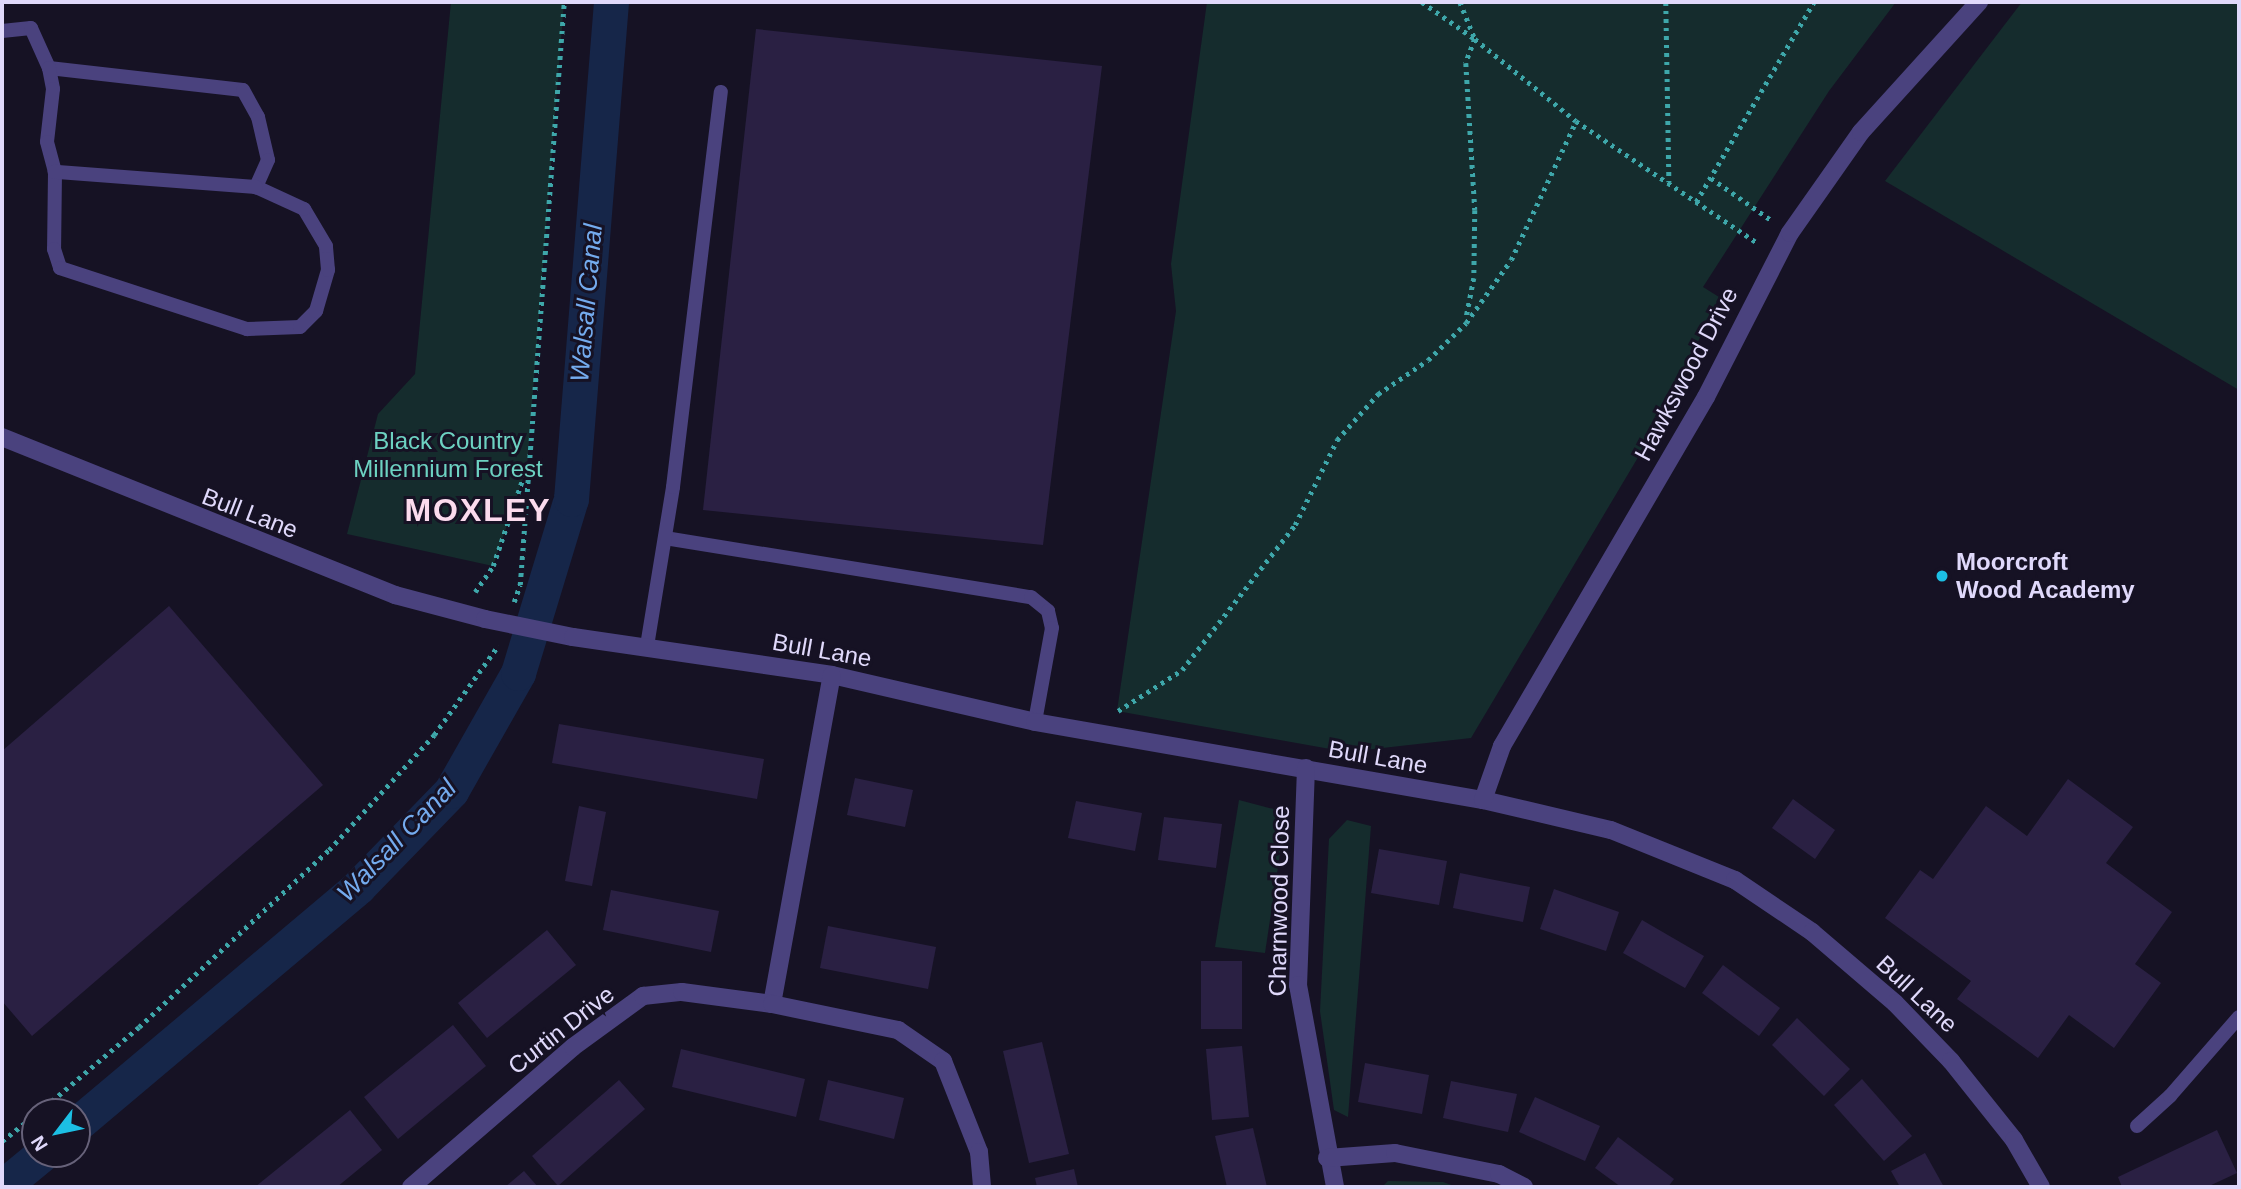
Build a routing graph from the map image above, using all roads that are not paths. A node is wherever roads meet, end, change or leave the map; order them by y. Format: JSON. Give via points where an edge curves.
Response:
{"nodes":[{"id":1,"x":1979,"y":2,"type":"edge"},
{"id":2,"x":2,"y":31,"type":"edge"},
{"id":3,"x":49,"y":68,"type":"junction"},
{"id":4,"x":721,"y":92,"type":"dead end"},
{"id":5,"x":55,"y":172,"type":"junction"},
{"id":6,"x":256,"y":187,"type":"junction"},
{"id":7,"x":2,"y":437,"type":"edge"},
{"id":8,"x":665,"y":538,"type":"junction"},
{"id":9,"x":647,"y":646,"type":"junction"},
{"id":10,"x":832,"y":675,"type":"junction"},
{"id":11,"x":1035,"y":722,"type":"junction"},
{"id":12,"x":1306,"y":768,"type":"junction"},
{"id":13,"x":1483,"y":800,"type":"junction"},
{"id":14,"x":772,"y":1004,"type":"junction"},
{"id":15,"x":2239,"y":1017,"type":"edge"},
{"id":16,"x":2137,"y":1126,"type":"dead end"},
{"id":17,"x":1327,"y":1158,"type":"junction"},
{"id":18,"x":411,"y":1187,"type":"edge"},
{"id":19,"x":982,"y":1187,"type":"edge"},
{"id":20,"x":1335,"y":1187,"type":"edge"},
{"id":21,"x":1524,"y":1187,"type":"edge"},
{"id":22,"x":2041,"y":1187,"type":"edge"}],
"edges":[{"from":1,"to":13,"type":"street","name":"Hawkswood Drive","via":[[1861,132],[1790,233],[1706,397],[1502,746]]},
{"from":2,"to":3,"type":"lane","via":[[31,29]]},
{"from":3,"to":5,"type":"lane","via":[[53,89],[47,142]]},
{"from":3,"to":6,"type":"lane","via":[[243,90],[258,117],[268,160]]},
{"from":4,"to":8,"type":"lane"},
{"from":5,"to":6,"type":"lane"},
{"from":5,"to":6,"type":"lane","via":[[54,249],[60,268],[247,328],[300,327],[319,301],[328,270],[326,246],[304,209]]},
{"from":7,"to":9,"type":"street","name":"Bull Lane","via":[[383,590],[485,619]]},
{"from":8,"to":9,"type":"lane"},
{"from":8,"to":11,"type":"lane","via":[[1031,597],[1048,611],[1052,628]]},
{"from":9,"to":10,"type":"street","name":"Bull Lane"},
{"from":10,"to":11,"type":"street","name":"Bull Lane"},
{"from":10,"to":14,"type":"street"},
{"from":11,"to":12,"type":"street","name":"Bull Lane"},
{"from":12,"to":13,"type":"street","name":"Bull Lane"},
{"from":12,"to":17,"type":"street","name":"Charnwood Close","via":[[1298,985]]},
{"from":13,"to":22,"type":"street","name":"Bull Lane","via":[[1636,839],[1735,880],[1801,925],[1922,1029],[2014,1140]]},
{"from":14,"to":18,"type":"street","name":"Curtin Drive","via":[[682,992],[643,996],[573,1047]]},
{"from":14,"to":19,"type":"street","name":"Curtin Drive","via":[[898,1030],[943,1061],[979,1153]]},
{"from":15,"to":16,"type":"lane","via":[[2170,1096]]},
{"from":17,"to":20,"type":"street","name":"Charnwood Close"},
{"from":17,"to":21,"type":"street","via":[[1395,1153],[1499,1174]]}]}
